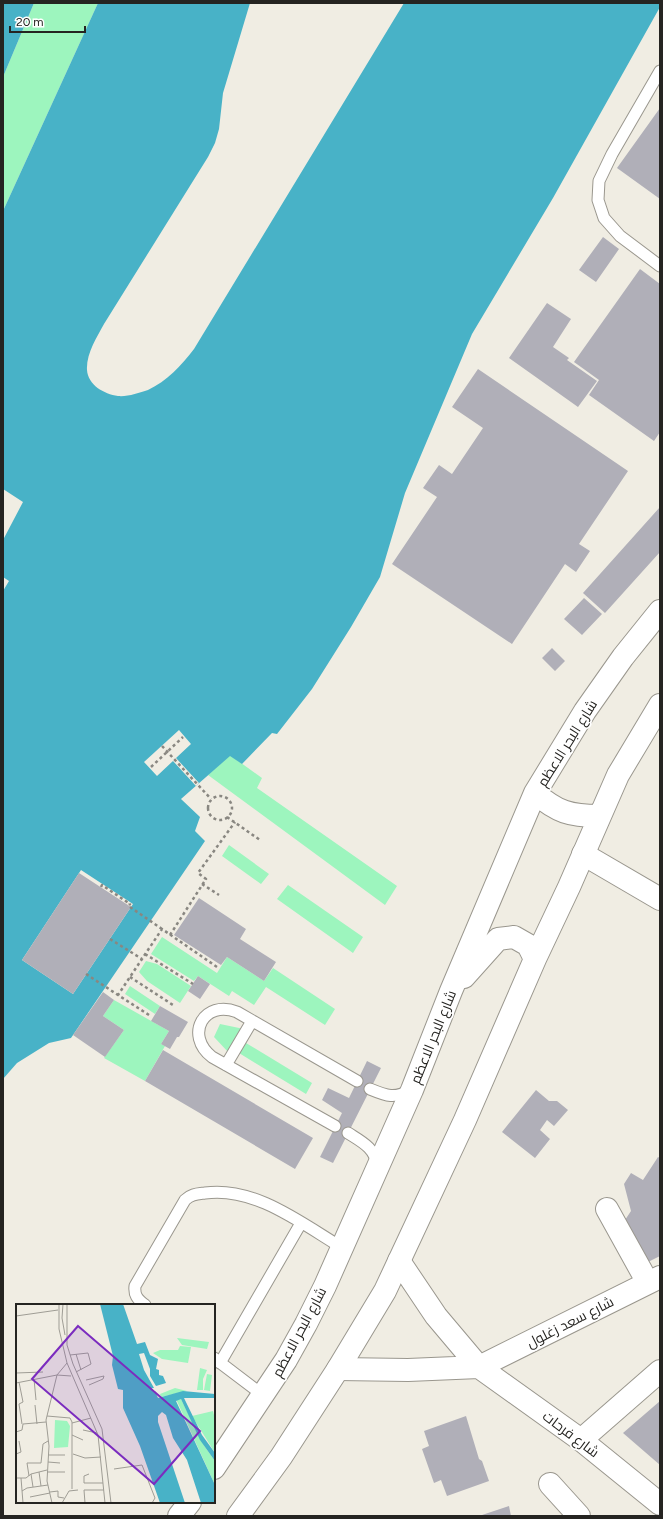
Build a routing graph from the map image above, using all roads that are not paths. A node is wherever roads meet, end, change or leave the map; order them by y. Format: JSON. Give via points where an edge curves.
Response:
{"nodes":[{"id":1,"x":660,"y":71,"type":"edge"},
{"id":2,"x":660,"y":266,"type":"edge"},
{"id":3,"x":660,"y":612,"type":"edge"},
{"id":4,"x":657,"y":719,"type":"edge"},
{"id":5,"x":535,"y":793,"type":"junction"},
{"id":6,"x":599,"y":816,"type":"junction"},
{"id":7,"x":583,"y":854,"type":"junction"},
{"id":8,"x":660,"y":899,"type":"edge"},
{"id":9,"x":535,"y":959,"type":"junction"},
{"id":10,"x":451,"y":992,"type":"junction"},
{"id":11,"x":252,"y":1021,"type":"junction"},
{"id":12,"x":226,"y":1064,"type":"junction"},
{"id":13,"x":357,"y":1081,"type":"dead end"},
{"id":14,"x":370,"y":1089,"type":"dead end"},
{"id":15,"x":412,"y":1090,"type":"junction"},
{"id":16,"x":335,"y":1126,"type":"dead end"},
{"id":17,"x":348,"y":1133,"type":"dead end"},
{"id":18,"x":377,"y":1166,"type":"junction"},
{"id":19,"x":607,"y":1209,"type":"dead end"},
{"id":20,"x":300,"y":1223,"type":"junction"},
{"id":21,"x":341,"y":1247,"type":"junction"},
{"id":22,"x":399,"y":1261,"type":"junction"},
{"id":23,"x":654,"y":1280,"type":"edge"},
{"id":24,"x":143,"y":1304,"type":"edge"},
{"id":25,"x":217,"y":1360,"type":"edge"},
{"id":26,"x":479,"y":1367,"type":"junction"},
{"id":27,"x":338,"y":1369,"type":"junction"},
{"id":28,"x":660,"y":1371,"type":"edge"},
{"id":29,"x":264,"y":1396,"type":"junction"},
{"id":30,"x":581,"y":1440,"type":"junction"},
{"id":31,"x":215,"y":1467,"type":"edge"},
{"id":32,"x":550,"y":1484,"type":"dead end"},
{"id":33,"x":659,"y":1501,"type":"edge"},
{"id":34,"x":189,"y":1503,"type":"edge"},
{"id":35,"x":179,"y":1516,"type":"edge"},
{"id":36,"x":238,"y":1516,"type":"edge"},
{"id":37,"x":579,"y":1516,"type":"edge"}],
"edges":[{"from":1,"to":2,"type":"lane","via":[[599,181],[598,200],[604,218],[620,236]]},
{"from":3,"to":5,"type":"main road","name":"شارع البحر الاعظم","via":[[585,711]]},
{"from":4,"to":6,"type":"main road","via":[[618,775]]},
{"from":5,"to":6,"type":"main road","via":[[562,812],[580,816]]},
{"from":5,"to":10,"type":"main road","name":"شارع البحر الاعظم"},
{"from":6,"to":7,"type":"main road"},
{"from":7,"to":8,"type":"main road"},
{"from":7,"to":9,"type":"main road"},
{"from":9,"to":10,"type":"main road","via":[[528,945],[514,937],[498,939]]},
{"from":9,"to":22,"type":"main road","via":[[465,1120]]},
{"from":10,"to":15,"type":"main road","name":"شارع البحر الاعظم"},
{"from":11,"to":12,"type":"lane"},
{"from":11,"to":12,"type":"lane","via":[[229,1009],[213,1011],[203,1019],[199,1030],[201,1045],[209,1054]]},
{"from":11,"to":13,"type":"lane"},
{"from":12,"to":16,"type":"lane"},
{"from":14,"to":15,"type":"lane","via":[[390,1096]]},
{"from":15,"to":18,"type":"main road","name":"شارع البحر الاعظم"},
{"from":17,"to":18,"type":"lane","via":[[368,1146]]},
{"from":18,"to":21,"type":"main road","name":"شارع البحر الاعظم"},
{"from":19,"to":23,"type":"main road"},
{"from":20,"to":21,"type":"lane"},
{"from":20,"to":24,"type":"lane","via":[[269,1205],[244,1195],[228,1192],[192,1195],[185,1200],[135,1286],[136,1296]]},
{"from":20,"to":25,"type":"lane"},
{"from":21,"to":29,"type":"main road","name":"شارع البحر الاعظم","via":[[306,1324]]},
{"from":22,"to":26,"type":"main road","name":"شارع فرحات","via":[[436,1316]]},
{"from":22,"to":27,"type":"main road","via":[[385,1291]]},
{"from":23,"to":26,"type":"main road","name":"شارع سعد زغلول"},
{"from":25,"to":29,"type":"lane"},
{"from":26,"to":27,"type":"main road"},
{"from":26,"to":30,"type":"main road","name":"شارع فرحات"},
{"from":27,"to":36,"type":"main road","via":[[281,1458]]},
{"from":28,"to":30,"type":"main road"},
{"from":29,"to":31,"type":"main road","name":"شارع البحر الاعظم"},
{"from":30,"to":33,"type":"main road","name":"شارع فرحات"},
{"from":32,"to":37,"type":"main road"},
{"from":34,"to":35,"type":"main road"}]}
